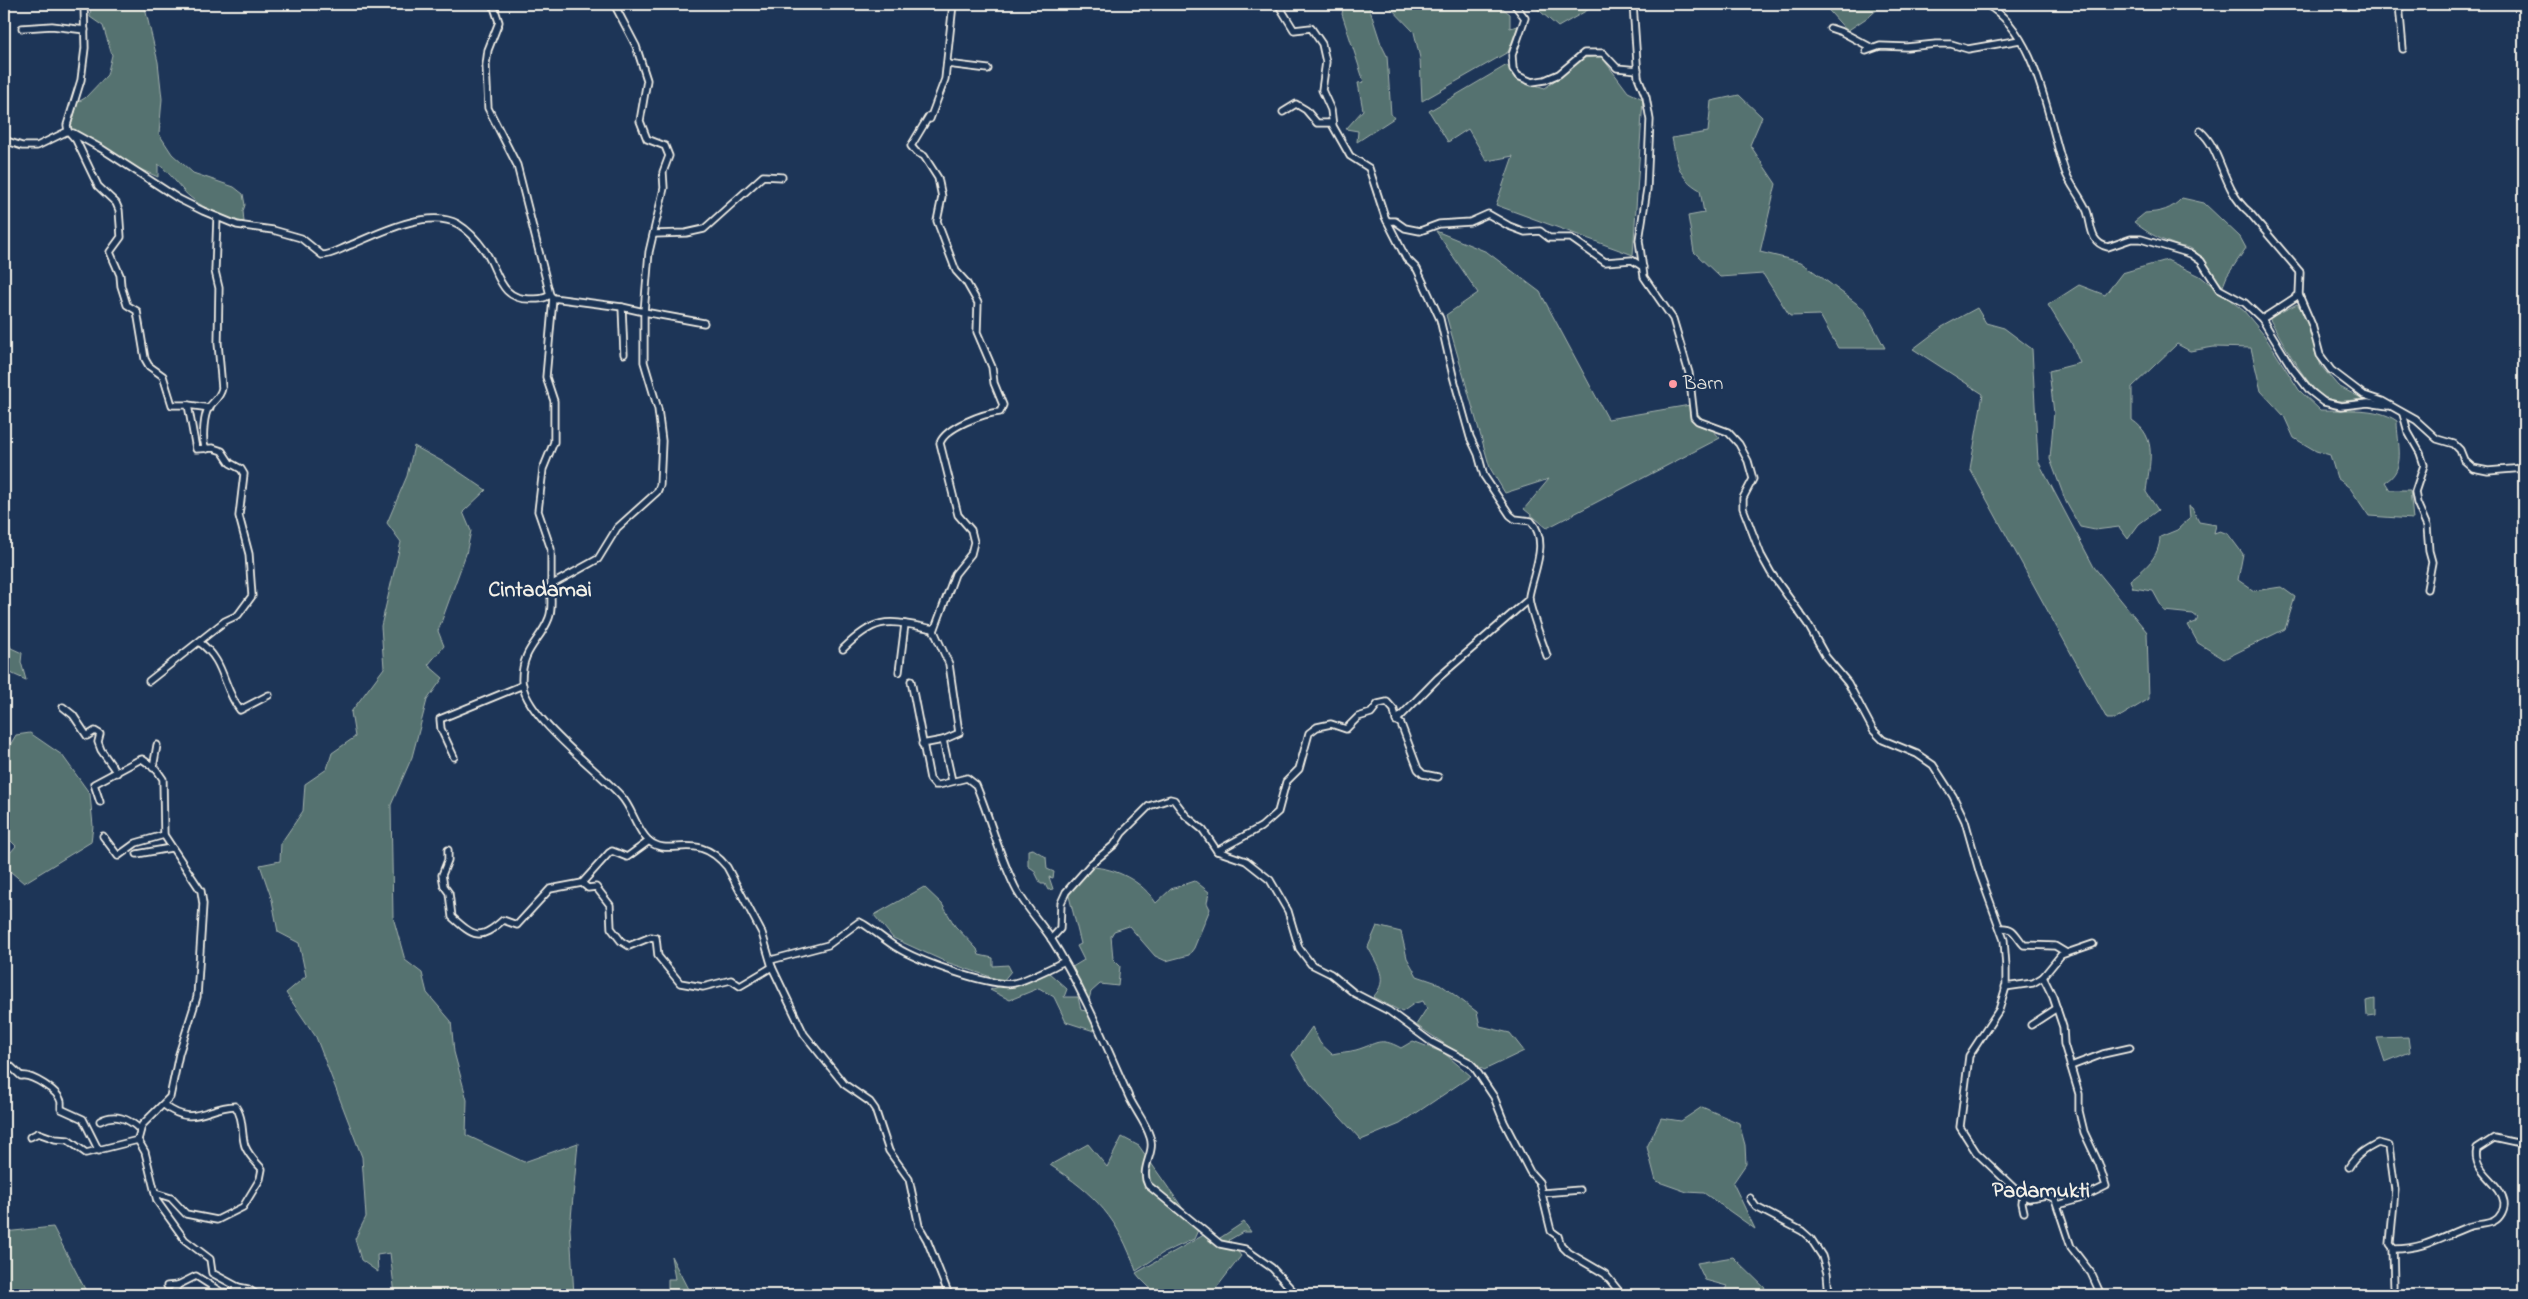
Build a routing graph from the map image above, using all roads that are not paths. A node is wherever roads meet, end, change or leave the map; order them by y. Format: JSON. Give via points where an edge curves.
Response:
{"nodes":[{"id":1,"x":84,"y":4,"type":"edge"},
{"id":2,"x":494,"y":4,"type":"edge"},
{"id":3,"x":614,"y":4,"type":"edge"},
{"id":4,"x":953,"y":4,"type":"edge"},
{"id":5,"x":1278,"y":4,"type":"edge"},
{"id":6,"x":1514,"y":4,"type":"edge"},
{"id":7,"x":1632,"y":4,"type":"edge"},
{"id":8,"x":1985,"y":4,"type":"edge"},
{"id":9,"x":2399,"y":4,"type":"edge"},
{"id":10,"x":22,"y":28,"type":"dead end"},
{"id":11,"x":1830,"y":28,"type":"dead end"},
{"id":12,"x":85,"y":30,"type":"junction"},
{"id":13,"x":2020,"y":40,"type":"junction"},
{"id":14,"x":2403,"y":49,"type":"dead end"},
{"id":15,"x":947,"y":64,"type":"junction"},
{"id":16,"x":988,"y":69,"type":"dead end"},
{"id":17,"x":1638,"y":70,"type":"junction"},
{"id":18,"x":1282,"y":112,"type":"dead end"},
{"id":19,"x":1332,"y":123,"type":"junction"},
{"id":20,"x":2200,"y":131,"type":"dead end"},
{"id":21,"x":69,"y":132,"type":"junction"},
{"id":22,"x":4,"y":140,"type":"edge"},
{"id":23,"x":782,"y":176,"type":"dead end"},
{"id":24,"x":216,"y":217,"type":"junction"},
{"id":25,"x":1387,"y":221,"type":"junction"},
{"id":26,"x":654,"y":234,"type":"junction"},
{"id":27,"x":1643,"y":266,"type":"junction"},
{"id":28,"x":2300,"y":295,"type":"junction"},
{"id":29,"x":552,"y":297,"type":"junction"},
{"id":30,"x":622,"y":307,"type":"junction"},
{"id":31,"x":644,"y":312,"type":"junction"},
{"id":32,"x":2262,"y":319,"type":"junction"},
{"id":33,"x":704,"y":323,"type":"dead end"},
{"id":34,"x":624,"y":354,"type":"dead end"},
{"id":35,"x":188,"y":405,"type":"junction"},
{"id":36,"x":2388,"y":406,"type":"junction"},
{"id":37,"x":210,"y":408,"type":"junction"},
{"id":38,"x":2403,"y":414,"type":"junction"},
{"id":39,"x":213,"y":448,"type":"junction"},
{"id":40,"x":2524,"y":468,"type":"edge"},
{"id":41,"x":551,"y":584,"type":"junction"},
{"id":42,"x":2427,"y":589,"type":"dead end"},
{"id":43,"x":1529,"y":599,"type":"junction"},
{"id":44,"x":904,"y":624,"type":"junction"},
{"id":45,"x":934,"y":629,"type":"junction"},
{"id":46,"x":199,"y":642,"type":"junction"},
{"id":47,"x":843,"y":649,"type":"dead end"},
{"id":48,"x":1547,"y":656,"type":"dead end"},
{"id":49,"x":899,"y":672,"type":"dead end"},
{"id":50,"x":912,"y":681,"type":"dead end"},
{"id":51,"x":149,"y":682,"type":"dead end"},
{"id":52,"x":523,"y":685,"type":"junction"},
{"id":53,"x":269,"y":695,"type":"dead end"},
{"id":54,"x":63,"y":707,"type":"dead end"},
{"id":55,"x":1396,"y":721,"type":"junction"},
{"id":56,"x":943,"y":740,"type":"junction"},
{"id":57,"x":922,"y":744,"type":"junction"},
{"id":58,"x":157,"y":745,"type":"dead end"},
{"id":59,"x":454,"y":757,"type":"dead end"},
{"id":60,"x":153,"y":768,"type":"junction"},
{"id":61,"x":117,"y":773,"type":"junction"},
{"id":62,"x":1438,"y":776,"type":"dead end"},
{"id":63,"x":952,"y":781,"type":"junction"},
{"id":64,"x":100,"y":802,"type":"dead end"},
{"id":65,"x":164,"y":835,"type":"junction"},
{"id":66,"x":103,"y":836,"type":"dead end"},
{"id":67,"x":649,"y":841,"type":"junction"},
{"id":68,"x":171,"y":848,"type":"junction"},
{"id":69,"x":448,"y":850,"type":"dead end"},
{"id":70,"x":1218,"y":850,"type":"junction"},
{"id":71,"x":138,"y":854,"type":"dead end"},
{"id":72,"x":582,"y":882,"type":"junction"},
{"id":73,"x":2001,"y":928,"type":"junction"},
{"id":74,"x":1051,"y":940,"type":"junction"},
{"id":75,"x":2093,"y":944,"type":"dead end"},
{"id":76,"x":2064,"y":952,"type":"junction"},
{"id":77,"x":771,"y":960,"type":"junction"},
{"id":78,"x":1063,"y":962,"type":"junction"},
{"id":79,"x":772,"y":967,"type":"junction"},
{"id":80,"x":2043,"y":977,"type":"junction"},
{"id":81,"x":2005,"y":987,"type":"junction"},
{"id":82,"x":2057,"y":1008,"type":"junction"},
{"id":83,"x":2031,"y":1025,"type":"dead end"},
{"id":84,"x":2130,"y":1048,"type":"dead end"},
{"id":85,"x":4,"y":1060,"type":"edge"},
{"id":86,"x":2071,"y":1066,"type":"junction"},
{"id":87,"x":164,"y":1105,"type":"junction"},
{"id":88,"x":100,"y":1121,"type":"dead end"},
{"id":89,"x":140,"y":1130,"type":"junction"},
{"id":90,"x":30,"y":1137,"type":"dead end"},
{"id":91,"x":138,"y":1140,"type":"junction"},
{"id":92,"x":2524,"y":1140,"type":"edge"},
{"id":93,"x":98,"y":1151,"type":"junction"},
{"id":94,"x":2349,"y":1167,"type":"dead end"},
{"id":95,"x":1580,"y":1190,"type":"dead end"},
{"id":96,"x":155,"y":1193,"type":"junction"},
{"id":97,"x":1542,"y":1193,"type":"junction"},
{"id":98,"x":2023,"y":1196,"type":"junction"},
{"id":99,"x":1750,"y":1198,"type":"dead end"},
{"id":100,"x":2058,"y":1205,"type":"junction"},
{"id":101,"x":2024,"y":1212,"type":"dead end"},
{"id":102,"x":2393,"y":1248,"type":"junction"},
{"id":103,"x":178,"y":1285,"type":"junction"},
{"id":104,"x":167,"y":1286,"type":"dead end"},
{"id":105,"x":2394,"y":1286,"type":"dead end"},
{"id":106,"x":238,"y":1287,"type":"junction"},
{"id":107,"x":172,"y":1295,"type":"edge"},
{"id":108,"x":257,"y":1295,"type":"edge"},
{"id":109,"x":949,"y":1295,"type":"edge"},
{"id":110,"x":1296,"y":1295,"type":"edge"},
{"id":111,"x":1622,"y":1295,"type":"edge"},
{"id":112,"x":1829,"y":1295,"type":"edge"},
{"id":113,"x":2101,"y":1295,"type":"edge"}],
"edges":[{"from":1,"to":12,"type":"street"},
{"from":2,"to":29,"type":"street","via":[[499,22],[487,58],[488,108],[516,165]]},
{"from":3,"to":26,"type":"street","via":[[636,46],[647,80],[641,125],[648,139],[663,144],[669,156],[663,172],[664,187]]},
{"from":4,"to":15,"type":"street"},
{"from":5,"to":19,"type":"street","via":[[1294,30],[1311,28],[1322,44],[1327,67],[1322,90],[1331,110]]},
{"from":6,"to":17,"type":"street","via":[[1525,18],[1512,55],[1513,70],[1520,78],[1536,82],[1545,80],[1562,72],[1582,54],[1600,52],[1616,68]]},
{"from":7,"to":17,"type":"street"},
{"from":8,"to":13,"type":"street","via":[[2002,16]]},
{"from":9,"to":14,"type":"street"},
{"from":10,"to":12,"type":"street","via":[[52,26]]},
{"from":11,"to":13,"type":"street","via":[[1869,50],[1943,44],[1968,49]]},
{"from":12,"to":21,"type":"street","via":[[80,80],[67,125]]},
{"from":13,"to":32,"type":"street","via":[[2048,105],[2066,173],[2085,208],[2091,232],[2097,241],[2108,247],[2141,239],[2190,254],[2200,261],[2219,289]]},
{"from":15,"to":16,"type":"street"},
{"from":15,"to":45,"type":"street","via":[[945,81],[929,117],[911,146],[924,156],[938,178],[942,196],[937,222],[956,271],[978,303],[977,332],[1003,404],[1000,411],[977,416],[940,440],[958,514],[971,530],[974,542],[971,554],[954,574]]},
{"from":17,"to":27,"type":"street","via":[[1650,120],[1647,189],[1639,240]]},
{"from":18,"to":19,"type":"street","via":[[1296,104],[1317,123]]},
{"from":19,"to":25,"type":"street","via":[[1348,153],[1369,168]]},
{"from":20,"to":28,"type":"street","via":[[2208,140],[2240,205],[2297,267],[2301,276]]},
{"from":21,"to":22,"type":"street","via":[[37,146],[22,146]]},
{"from":21,"to":24,"type":"street","via":[[102,149],[179,199]]},
{"from":21,"to":35,"type":"street","via":[[98,186],[119,210],[121,237],[110,252],[127,305],[137,311],[145,358],[150,367],[163,376],[172,406]]},
{"from":23,"to":26,"type":"street","via":[[760,178],[704,229]]},
{"from":24,"to":29,"type":"street","via":[[237,225],[301,238],[322,255],[410,222],[444,220],[457,223],[480,244],[496,276],[512,296],[527,300]]},
{"from":24,"to":37,"type":"street","via":[[215,271],[219,288],[218,339],[222,388]]},
{"from":25,"to":27,"type":"street","via":[[1396,221],[1405,228],[1420,231],[1439,224],[1470,222],[1488,214],[1525,232],[1540,231],[1548,238],[1571,238],[1605,262],[1632,260]]},
{"from":25,"to":43,"type":"street","via":[[1406,258],[1417,269],[1442,324],[1453,376],[1484,476],[1510,515],[1531,521],[1538,533],[1541,544]]},
{"from":26,"to":31,"type":"street","via":[[648,252]]},
{"from":27,"to":73,"type":"street","via":[[1646,282],[1672,319],[1688,373],[1694,417],[1728,432],[1748,461],[1753,479],[1743,498],[1743,508],[1761,556],[1807,623],[1826,658],[1848,683],[1878,736],[1917,754],[1942,778],[1965,821],[1980,874]]},
{"from":28,"to":32,"type":"street"},
{"from":28,"to":36,"type":"street","via":[[2325,364],[2342,380]]},
{"from":29,"to":30,"type":"street"},
{"from":29,"to":41,"type":"street","via":[[546,369],[554,401],[554,442],[543,469],[538,511],[551,548]]},
{"from":30,"to":31,"type":"street"},
{"from":30,"to":34,"type":"street"},
{"from":31,"to":33,"type":"street"},
{"from":31,"to":41,"type":"street","via":[[644,362],[658,409],[662,441],[660,485],[657,492],[617,528],[598,559]]},
{"from":32,"to":36,"type":"street","via":[[2300,379],[2324,402],[2342,406],[2368,403]]},
{"from":35,"to":37,"type":"street"},
{"from":35,"to":39,"type":"street","via":[[194,447],[198,450]]},
{"from":36,"to":38,"type":"street"},
{"from":37,"to":39,"type":"street","via":[[204,446],[205,449]]},
{"from":38,"to":40,"type":"street","via":[[2425,426],[2436,439],[2457,446],[2464,460],[2473,468],[2488,471]]},
{"from":38,"to":42,"type":"street","via":[[2424,465],[2415,492],[2427,526],[2432,562]]},
{"from":39,"to":46,"type":"street","via":[[223,452],[230,463],[244,474],[239,516],[250,554],[252,596],[238,614]]},
{"from":41,"to":52,"type":"street","via":[[549,617],[530,646],[523,668]]},
{"from":43,"to":48,"type":"street"},
{"from":43,"to":55,"type":"street","via":[[1438,678]]},
{"from":44,"to":45,"type":"street"},
{"from":44,"to":47,"type":"street","via":[[890,621],[869,627]]},
{"from":44,"to":49,"type":"street"},
{"from":45,"to":56,"type":"street","via":[[949,664],[959,733]]},
{"from":46,"to":51,"type":"street"},
{"from":46,"to":53,"type":"street","via":[[216,658],[240,710]]},
{"from":50,"to":57,"type":"street"},
{"from":52,"to":59,"type":"street","via":[[440,720]]},
{"from":52,"to":67,"type":"street","via":[[528,701],[538,714],[626,801],[634,820]]},
{"from":54,"to":61,"type":"street","via":[[73,715],[87,736],[95,731],[100,734],[101,750]]},
{"from":55,"to":62,"type":"street","via":[[1401,724],[1418,769],[1423,774]]},
{"from":55,"to":70,"type":"street","via":[[1393,709],[1386,702],[1378,704],[1371,713],[1358,717],[1346,729],[1330,724],[1312,730],[1307,736],[1299,769],[1286,782],[1278,812],[1261,827]]},
{"from":56,"to":57,"type":"street"},
{"from":56,"to":63,"type":"street"},
{"from":57,"to":63,"type":"street","via":[[932,782],[939,785]]},
{"from":58,"to":60,"type":"street"},
{"from":60,"to":61,"type":"street","via":[[142,759]]},
{"from":60,"to":65,"type":"street","via":[[164,784]]},
{"from":61,"to":64,"type":"street","via":[[94,784]]},
{"from":63,"to":74,"type":"street","via":[[967,778],[976,785],[1016,889]]},
{"from":65,"to":66,"type":"street","via":[[136,843],[118,856]]},
{"from":65,"to":68,"type":"street"},
{"from":67,"to":72,"type":"street","via":[[624,858],[612,851],[608,853]]},
{"from":67,"to":77,"type":"street","via":[[665,847],[694,846],[711,851],[720,858],[762,933]]},
{"from":68,"to":71,"type":"street"},
{"from":68,"to":87,"type":"street","via":[[201,891],[204,904],[197,997],[179,1054],[170,1097]]},
{"from":69,"to":72,"type":"street","via":[[442,875],[449,893],[452,917],[479,935],[503,920],[517,925],[550,889]]},
{"from":70,"to":74,"type":"street","via":[[1174,800],[1151,804],[1063,896],[1060,929]]},
{"from":70,"to":97,"type":"street","via":[[1246,861],[1270,880],[1288,911],[1301,951],[1311,964],[1474,1067],[1497,1102],[1504,1122],[1530,1172],[1539,1182]]},
{"from":72,"to":79,"type":"street","via":[[588,888],[596,887],[607,900],[609,924],[621,942],[629,946],[656,938],[658,956],[674,978],[686,985],[703,988],[732,980],[740,986]]},
{"from":73,"to":76,"type":"street","via":[[2008,927],[2015,932],[2024,945],[2055,946]]},
{"from":73,"to":81,"type":"street"},
{"from":74,"to":78,"type":"street"},
{"from":75,"to":76,"type":"street"},
{"from":76,"to":80,"type":"street"},
{"from":77,"to":78,"type":"street","via":[[836,941],[859,922],[900,950],[999,985],[1016,983]]},
{"from":77,"to":79,"type":"street"},
{"from":78,"to":110,"type":"street","via":[[1105,1039],[1150,1137],[1144,1175],[1148,1185],[1220,1244],[1245,1249],[1272,1268]]},
{"from":79,"to":109,"type":"street","via":[[804,1034],[844,1084],[875,1109],[889,1150],[909,1178],[916,1220]]},
{"from":80,"to":81,"type":"street","via":[[2033,983]]},
{"from":80,"to":82,"type":"street"},
{"from":81,"to":98,"type":"street","via":[[1999,1010],[1968,1056],[1960,1127],[1976,1152]]},
{"from":82,"to":83,"type":"street"},
{"from":82,"to":86,"type":"street"},
{"from":84,"to":86,"type":"street"},
{"from":85,"to":93,"type":"street","via":[[21,1076],[34,1077],[55,1093],[61,1109],[83,1119]]},
{"from":86,"to":100,"type":"street","via":[[2084,1132],[2106,1186],[2080,1199]]},
{"from":87,"to":89,"type":"street"},
{"from":87,"to":96,"type":"street","via":[[183,1116],[203,1115],[235,1106],[245,1145],[262,1169],[260,1179],[243,1207],[217,1220],[183,1213],[171,1198]]},
{"from":88,"to":89,"type":"street","via":[[110,1117],[126,1119]]},
{"from":89,"to":91,"type":"street"},
{"from":90,"to":93,"type":"street","via":[[38,1133],[68,1140],[84,1153]]},
{"from":91,"to":93,"type":"street"},
{"from":91,"to":96,"type":"street","via":[[145,1152]]},
{"from":92,"to":102,"type":"street","via":[[2518,1143],[2494,1138],[2477,1149],[2476,1159],[2481,1169],[2503,1199],[2502,1213],[2496,1219],[2432,1244]]},
{"from":94,"to":102,"type":"street","via":[[2357,1156],[2378,1143],[2390,1147],[2395,1190],[2390,1241]]},
{"from":95,"to":97,"type":"street"},
{"from":96,"to":106,"type":"street","via":[[179,1234],[210,1259],[212,1273]]},
{"from":97,"to":111,"type":"street","via":[[1549,1227],[1561,1245],[1605,1274]]},
{"from":98,"to":100,"type":"street","via":[[2050,1195]]},
{"from":98,"to":101,"type":"street"},
{"from":99,"to":112,"type":"street","via":[[1756,1207],[1811,1239],[1822,1256]]},
{"from":100,"to":113,"type":"street","via":[[2071,1246]]},
{"from":102,"to":105,"type":"street"},
{"from":103,"to":104,"type":"street"},
{"from":103,"to":106,"type":"street","via":[[196,1276],[221,1292],[233,1293]]},
{"from":103,"to":107,"type":"street"},
{"from":106,"to":108,"type":"street"}]}
